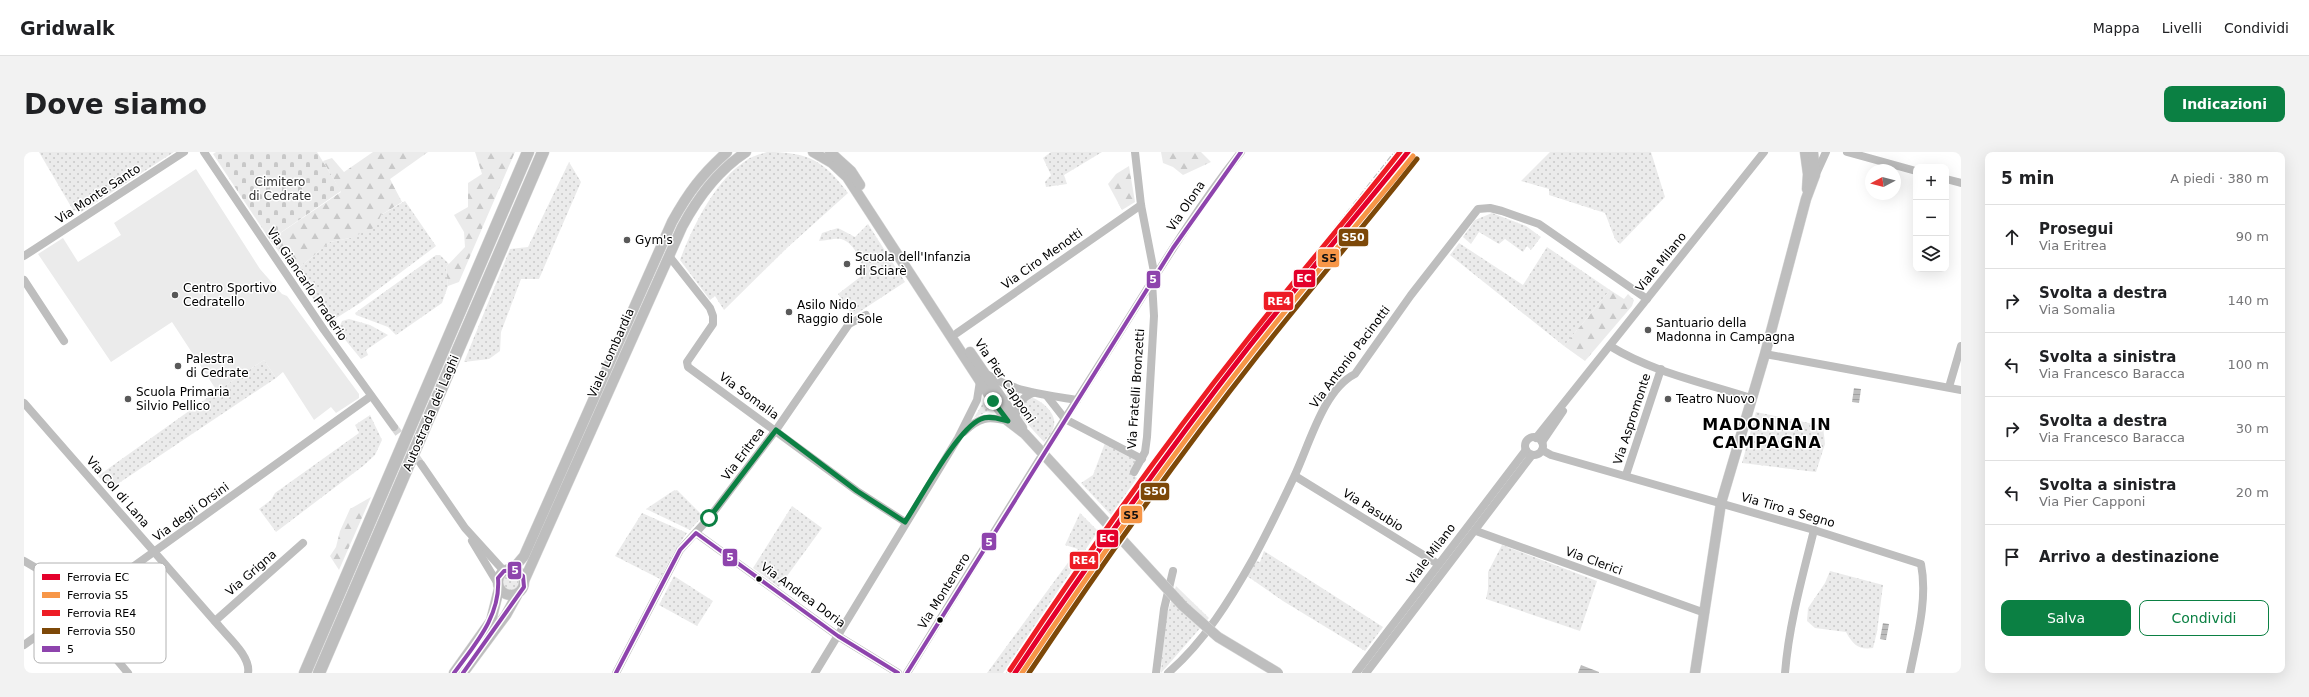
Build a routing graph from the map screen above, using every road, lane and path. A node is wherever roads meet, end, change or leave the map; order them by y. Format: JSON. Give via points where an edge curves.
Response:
{"nodes":[{"id":1,"x":184,"y":152,"type":"edge"},
{"id":2,"x":204,"y":152,"type":"edge"},
{"id":3,"x":528,"y":152,"type":"edge"},
{"id":4,"x":543,"y":152,"type":"edge"},
{"id":5,"x":727,"y":152,"type":"edge"},
{"id":6,"x":746,"y":152,"type":"edge"},
{"id":7,"x":813,"y":152,"type":"edge"},
{"id":8,"x":830,"y":152,"type":"edge"},
{"id":9,"x":1135,"y":152,"type":"edge"},
{"id":10,"x":1241,"y":152,"type":"edge"},
{"id":11,"x":1764,"y":152,"type":"edge"},
{"id":12,"x":1770,"y":152,"type":"edge"},
{"id":13,"x":1805,"y":152,"type":"edge"},
{"id":14,"x":1813,"y":152,"type":"edge"},
{"id":15,"x":1826,"y":152,"type":"edge"},
{"id":16,"x":1847,"y":152,"type":"edge"},
{"id":17,"x":1758,"y":161,"type":"junction"},
{"id":18,"x":1913,"y":170,"type":"edge"},
{"id":19,"x":1815,"y":175,"type":"junction"},
{"id":20,"x":1949,"y":180,"type":"edge"},
{"id":21,"x":1961,"y":183,"type":"edge"},
{"id":22,"x":1806,"y":199,"type":"junction"},
{"id":23,"x":1141,"y":205,"type":"junction"},
{"id":24,"x":24,"y":256,"type":"edge"},
{"id":25,"x":669,"y":256,"type":"junction"},
{"id":26,"x":1153,"y":279,"type":"junction"},
{"id":27,"x":24,"y":280,"type":"edge"},
{"id":28,"x":1647,"y":299,"type":"junction"},
{"id":29,"x":866,"y":315,"type":"dead end"},
{"id":30,"x":957,"y":333,"type":"junction"},
{"id":31,"x":64,"y":341,"type":"dead end"},
{"id":32,"x":1610,"y":346,"type":"junction"},
{"id":33,"x":1961,"y":346,"type":"edge"},
{"id":34,"x":1765,"y":354,"type":"junction"},
{"id":35,"x":1661,"y":369,"type":"junction"},
{"id":36,"x":982,"y":377,"type":"junction"},
{"id":37,"x":1949,"y":387,"type":"junction"},
{"id":38,"x":1961,"y":390,"type":"edge"},
{"id":39,"x":1033,"y":392,"type":"junction"},
{"id":40,"x":371,"y":396,"type":"junction"},
{"id":41,"x":1047,"y":396,"type":"junction"},
{"id":42,"x":1751,"y":398,"type":"junction"},
{"id":43,"x":1077,"y":400,"type":"junction"},
{"id":44,"x":24,"y":403,"type":"edge"},
{"id":45,"x":1012,"y":419,"type":"junction"},
{"id":46,"x":1065,"y":420,"type":"junction"},
{"id":47,"x":394,"y":426,"type":"tunnel mouth"},
{"id":48,"x":776,"y":430,"type":"junction"},
{"id":49,"x":958,"y":438,"type":"junction"},
{"id":50,"x":1540,"y":443,"type":"junction"},
{"id":51,"x":1529,"y":452,"type":"junction"},
{"id":52,"x":1142,"y":459,"type":"junction"},
{"id":53,"x":421,"y":464,"type":"tunnel mouth"},
{"id":54,"x":1134,"y":472,"type":"dead end"},
{"id":55,"x":1295,"y":476,"type":"junction"},
{"id":56,"x":1626,"y":476,"type":"junction"},
{"id":57,"x":1721,"y":503,"type":"junction"},
{"id":58,"x":905,"y":522,"type":"junction"},
{"id":59,"x":465,"y":528,"type":"junction"},
{"id":60,"x":1814,"y":530,"type":"junction"},
{"id":61,"x":1476,"y":531,"type":"junction"},
{"id":62,"x":696,"y":533,"type":"junction"},
{"id":63,"x":303,"y":543,"type":"dead end"},
{"id":64,"x":156,"y":552,"type":"junction"},
{"id":65,"x":24,"y":561,"type":"edge"},
{"id":66,"x":140,"y":563,"type":"edge"},
{"id":67,"x":165,"y":563,"type":"edge"},
{"id":68,"x":166,"y":564,"type":"edge"},
{"id":69,"x":1438,"y":564,"type":"junction"},
{"id":70,"x":34,"y":567,"type":"edge"},
{"id":71,"x":508,"y":570,"type":"junction"},
{"id":72,"x":1173,"y":571,"type":"dead end"},
{"id":73,"x":524,"y":581,"type":"junction"},
{"id":74,"x":499,"y":586,"type":"junction"},
{"id":75,"x":517,"y":595,"type":"junction"},
{"id":76,"x":1704,"y":613,"type":"junction"},
{"id":77,"x":215,"y":621,"type":"junction"},
{"id":78,"x":838,"y":636,"type":"junction"},
{"id":79,"x":34,"y":639,"type":"edge"},
{"id":80,"x":24,"y":646,"type":"edge"},
{"id":81,"x":120,"y":663,"type":"edge"},
{"id":82,"x":128,"y":673,"type":"edge"},
{"id":83,"x":248,"y":673,"type":"edge"},
{"id":84,"x":305,"y":673,"type":"edge"},
{"id":85,"x":319,"y":673,"type":"edge"},
{"id":86,"x":454,"y":673,"type":"edge"},
{"id":87,"x":463,"y":673,"type":"edge"},
{"id":88,"x":616,"y":673,"type":"edge"},
{"id":89,"x":814,"y":673,"type":"edge"},
{"id":90,"x":898,"y":673,"type":"edge"},
{"id":91,"x":907,"y":673,"type":"edge"},
{"id":92,"x":1156,"y":673,"type":"edge"},
{"id":93,"x":1168,"y":673,"type":"edge"},
{"id":94,"x":1278,"y":673,"type":"edge"},
{"id":95,"x":1356,"y":673,"type":"edge"},
{"id":96,"x":1366,"y":673,"type":"edge"},
{"id":97,"x":1695,"y":673,"type":"edge"},
{"id":98,"x":1785,"y":673,"type":"edge"},
{"id":99,"x":1910,"y":673,"type":"edge"}],
"edges":[{"from":1,"to":24,"type":"street","name":"Via Monte Santo"},
{"from":2,"to":40,"type":"street","name":"Via Giancarlo Praderio"},
{"from":3,"to":84,"type":"highway","name":"Autostrada dei Laghi"},
{"from":4,"to":85,"type":"highway","name":"Autostrada dei Laghi"},
{"from":5,"to":71,"type":"main road","name":"Viale Lombardia","via":[[701,177],[672,222],[524,556]]},
{"from":6,"to":25,"type":"main road","name":"Viale Lombardia","via":[[723,169],[697,199]]},
{"from":7,"to":36,"type":"main road","name":"Via Pier Capponi","via":[[832,163],[847,177]]},
{"from":8,"to":30,"type":"main road","name":"Via Pier Capponi","via":[[851,171]]},
{"from":9,"to":23,"type":"street","name":"Via Fratelli Bronzetti"},
{"from":10,"to":26,"type":"street","name":"Via Olona","via":[[1202,203]]},
{"from":11,"to":17,"type":"street","name":"Viale Milano"},
{"from":12,"to":17,"type":"street","name":"Viale Milano"},
{"from":13,"to":22,"type":"main road","via":[[1808,174]]},
{"from":14,"to":19,"type":"main road"},
{"from":15,"to":19,"type":"street"},
{"from":16,"to":18,"type":"street"},
{"from":17,"to":28,"type":"street","name":"Viale Milano"},
{"from":19,"to":22,"type":"main road"},
{"from":20,"to":21,"type":"street"},
{"from":22,"to":34,"type":"main road"},
{"from":23,"to":26,"type":"street","name":"Via Fratelli Bronzetti"},
{"from":23,"to":30,"type":"street","name":"Via Ciro Menotti"},
{"from":25,"to":48,"type":"street","name":"Via Somalia","via":[[710,308],[713,316],[713,324],[687,362],[688,367]]},
{"from":25,"to":73,"type":"main road","name":"Viale Lombardia"},
{"from":26,"to":43,"type":"street","name":"Via Montenero"},
{"from":26,"to":52,"type":"street","name":"Via Fratelli Bronzetti","via":[[1154,316],[1147,437]]},
{"from":27,"to":31,"type":"street"},
{"from":28,"to":32,"type":"street","name":"Viale Milano"},
{"from":28,"to":55,"type":"street","name":"Via Antonio Pacinotti","via":[[1539,224],[1496,209],[1478,209],[1411,295],[1355,374],[1346,378],[1321,412]]},
{"from":29,"to":48,"type":"street","name":"Via Eritrea","via":[[849,324]]},
{"from":30,"to":36,"type":"main road","name":"Via Pier Capponi"},
{"from":32,"to":35,"type":"street"},
{"from":32,"to":50,"type":"street","name":"Viale Milano"},
{"from":33,"to":37,"type":"street"},
{"from":34,"to":37,"type":"street"},
{"from":34,"to":42,"type":"main road"},
{"from":35,"to":42,"type":"street"},
{"from":35,"to":56,"type":"street","name":"Via Aspromonte"},
{"from":36,"to":39,"type":"street"},
{"from":36,"to":45,"type":"main road","name":"Via Pier Capponi"},
{"from":36,"to":49,"type":"street","via":[[977,400]]},
{"from":37,"to":38,"type":"street"},
{"from":39,"to":41,"type":"street"},
{"from":39,"to":45,"type":"street","via":[[1023,396]]},
{"from":40,"to":47,"type":"street","name":"Via Giancarlo Praderio"},
{"from":40,"to":64,"type":"street","name":"Via degli Orsini"},
{"from":41,"to":43,"type":"street"},
{"from":41,"to":46,"type":"street"},
{"from":42,"to":57,"type":"main road"},
{"from":43,"to":46,"type":"street","name":"Via Montenero"},
{"from":44,"to":64,"type":"street","name":"Via Col di Lana"},
{"from":45,"to":49,"type":"street","via":[[982,418]]},
{"from":45,"to":94,"type":"main road","name":"Via Pier Capponi","bridge":true,"via":[[1183,606],[1218,636]]},
{"from":46,"to":52,"type":"street"},
{"from":46,"to":91,"type":"street","name":"Via Montenero"},
{"from":48,"to":58,"type":"street","name":"Via Somalia","via":[[857,491]]},
{"from":48,"to":62,"type":"street","name":"Via Eritrea"},
{"from":49,"to":58,"type":"street"},
{"from":50,"to":51,"type":"street","via":[[1538,454]]},
{"from":50,"to":51,"type":"street","name":"Viale Milano","via":[[1527,441]]},
{"from":50,"to":56,"type":"street","name":"Via Tiro a Segno","via":[[1551,455]]},
{"from":51,"to":61,"type":"street","name":"Viale Milano"},
{"from":51,"to":69,"type":"street","name":"Viale Milano"},
{"from":52,"to":54,"type":"street","name":"Via Fratelli Bronzetti"},
{"from":53,"to":59,"type":"street"},
{"from":55,"to":69,"type":"street","name":"Via Pasubio"},
{"from":55,"to":93,"type":"street","name":"Via Antonio Pacinotti","via":[[1254,558],[1230,598],[1201,638]]},
{"from":56,"to":57,"type":"street","name":"Via Tiro a Segno"},
{"from":57,"to":60,"type":"street","name":"Via Tiro a Segno"},
{"from":57,"to":76,"type":"main road"},
{"from":58,"to":78,"type":"street"},
{"from":59,"to":71,"type":"street"},
{"from":59,"to":74,"type":"street"},
{"from":60,"to":98,"type":"street","via":[[1793,610]]},
{"from":60,"to":99,"type":"street","name":"Via Tiro a Segno","via":[[1920,564],[1923,591],[1921,614]]},
{"from":61,"to":76,"type":"street","name":"Via Clerici"},
{"from":61,"to":96,"type":"street","name":"Viale Milano"},
{"from":62,"to":78,"type":"street","name":"Via Andrea Doria"},
{"from":62,"to":88,"type":"street","name":"Via Eritrea","via":[[680,550]]},
{"from":63,"to":77,"type":"street","name":"Via Grigna"},
{"from":64,"to":66,"type":"street","name":"Via degli Orsini"},
{"from":64,"to":67,"type":"street","name":"Via Col di Lana"},
{"from":65,"to":70,"type":"street"},
{"from":68,"to":77,"type":"street","name":"Via Col di Lana"},
{"from":69,"to":95,"type":"street","name":"Viale Milano"},
{"from":71,"to":73,"type":"main road","via":[[520,573]]},
{"from":71,"to":74,"type":"main road","via":[[498,578]]},
{"from":72,"to":92,"type":"street","via":[[1164,609]]},
{"from":73,"to":75,"type":"main road","via":[[524,587]]},
{"from":74,"to":75,"type":"main road","via":[[504,594]]},
{"from":74,"to":86,"type":"main road","via":[[490,621]]},
{"from":75,"to":87,"type":"main road","via":[[506,615]]},
{"from":76,"to":97,"type":"main road"},
{"from":77,"to":83,"type":"street","name":"Via Col di Lana","via":[[246,659]]},
{"from":78,"to":89,"type":"street"},
{"from":78,"to":90,"type":"street","name":"Via Andrea Doria"},
{"from":79,"to":80,"type":"street","name":"Via degli Orsini"},
{"from":81,"to":82,"type":"street"}]}
